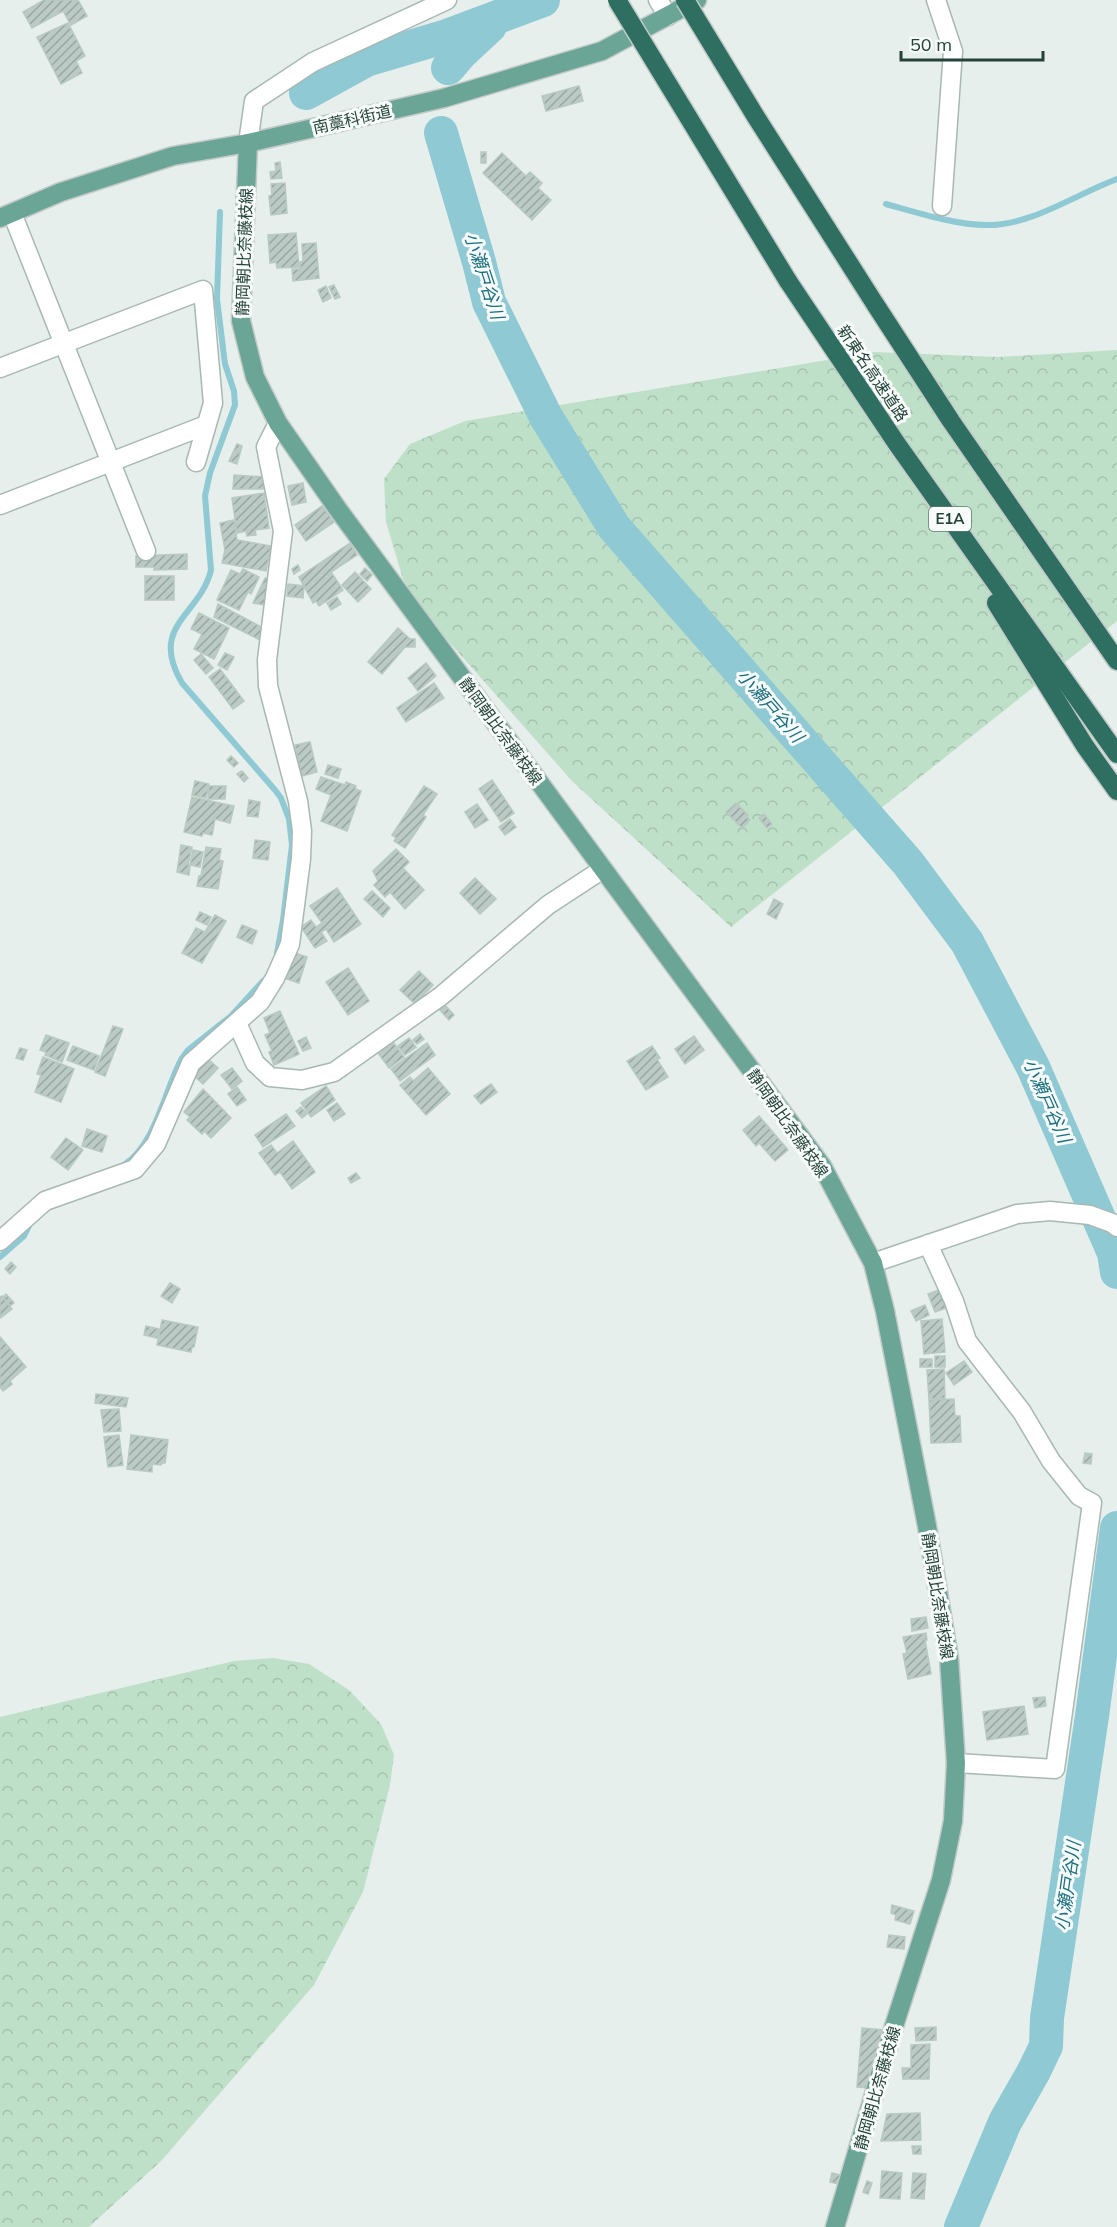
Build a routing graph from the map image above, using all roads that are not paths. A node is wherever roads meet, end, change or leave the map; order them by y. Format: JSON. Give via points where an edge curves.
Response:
{"nodes":[{"id":1,"x":447,"y":0,"type":"edge"},
{"id":2,"x":617,"y":0,"type":"edge"},
{"id":3,"x":658,"y":0,"type":"edge"},
{"id":4,"x":685,"y":0,"type":"edge"},
{"id":5,"x":697,"y":0,"type":"edge"},
{"id":6,"x":936,"y":0,"type":"edge"},
{"id":7,"x":668,"y":16,"type":"junction"},
{"id":8,"x":248,"y":143,"type":"junction"},
{"id":9,"x":942,"y":206,"type":"dead end"},
{"id":10,"x":6,"y":215,"type":"edge"},
{"id":11,"x":65,"y":343,"type":"junction"},
{"id":12,"x":0,"y":368,"type":"edge"},
{"id":13,"x":279,"y":423,"type":"junction"},
{"id":14,"x":206,"y":425,"type":"junction"},
{"id":15,"x":897,"y":444,"type":"junction"},
{"id":16,"x":111,"y":461,"type":"junction"},
{"id":17,"x":196,"y":462,"type":"dead end"},
{"id":18,"x":0,"y":505,"type":"edge"},
{"id":19,"x":146,"y":551,"type":"dead end"},
{"id":20,"x":1117,"y":661,"type":"edge"},
{"id":21,"x":1117,"y":754,"type":"edge"},
{"id":22,"x":1117,"y":791,"type":"edge"},
{"id":23,"x":603,"y":869,"type":"junction"},
{"id":24,"x":237,"y":1023,"type":"junction"},
{"id":25,"x":1114,"y":1225,"type":"edge"},
{"id":26,"x":0,"y":1241,"type":"edge"},
{"id":27,"x":928,"y":1244,"type":"junction"},
{"id":28,"x":873,"y":1263,"type":"junction"},
{"id":29,"x":956,"y":1763,"type":"junction"},
{"id":30,"x":835,"y":2227,"type":"edge"}],
"edges":[{"from":1,"to":8,"type":"street","via":[[313,62],[254,101]]},
{"from":2,"to":15,"type":"highway","name":"新東名高速道路","number":"E1A","bridge":true,"via":[[788,281]]},
{"from":3,"to":7,"type":"street"},
{"from":4,"to":20,"type":"highway","bridge":true,"via":[[951,421]]},
{"from":5,"to":7,"type":"main road","name":"南藁科街道"},
{"from":6,"to":9,"type":"street","via":[[953,51]]},
{"from":7,"to":8,"type":"main road","name":"南藁科街道","via":[[602,51],[444,98]]},
{"from":8,"to":10,"type":"main road","name":"南藁科街道","via":[[173,156],[61,192]]},
{"from":8,"to":13,"type":"main road","name":"静岡朝比奈藤枝線","via":[[241,321],[255,377]]},
{"from":10,"to":11,"type":"street"},
{"from":11,"to":12,"type":"street"},
{"from":11,"to":14,"type":"street","via":[[202,290],[213,403]]},
{"from":11,"to":16,"type":"street"},
{"from":13,"to":23,"type":"main road","name":"静岡朝比奈藤枝線","via":[[337,508]]},
{"from":13,"to":24,"type":"street","via":[[266,447],[283,531],[267,660],[268,686],[298,801],[301,858],[290,944],[260,1002]]},
{"from":14,"to":16,"type":"street"},
{"from":14,"to":17,"type":"street"},
{"from":15,"to":21,"type":"highway","name":"新東名高速道路","number":"E1A"},
{"from":15,"to":22,"type":"highway"},
{"from":16,"to":18,"type":"street"},
{"from":16,"to":19,"type":"street"},
{"from":23,"to":24,"type":"street","via":[[548,905],[441,996],[334,1072],[302,1080],[270,1077],[255,1064]]},
{"from":23,"to":28,"type":"main road","name":"静岡朝比奈藤枝線","via":[[822,1166]]},
{"from":24,"to":26,"type":"street","via":[[191,1063],[156,1144],[135,1169],[45,1201]]},
{"from":25,"to":27,"type":"street","via":[[1090,1215],[1064,1212],[1017,1214]]},
{"from":27,"to":28,"type":"street"},
{"from":27,"to":29,"type":"street","via":[[967,1341],[1022,1412],[1051,1461],[1079,1496],[1092,1503],[1055,1769]]},
{"from":28,"to":29,"type":"main road","name":"静岡朝比奈藤枝線","via":[[923,1503],[948,1647]]},
{"from":29,"to":30,"type":"main road","name":"静岡朝比奈藤枝線","via":[[953,1821],[940,1880]]}]}
